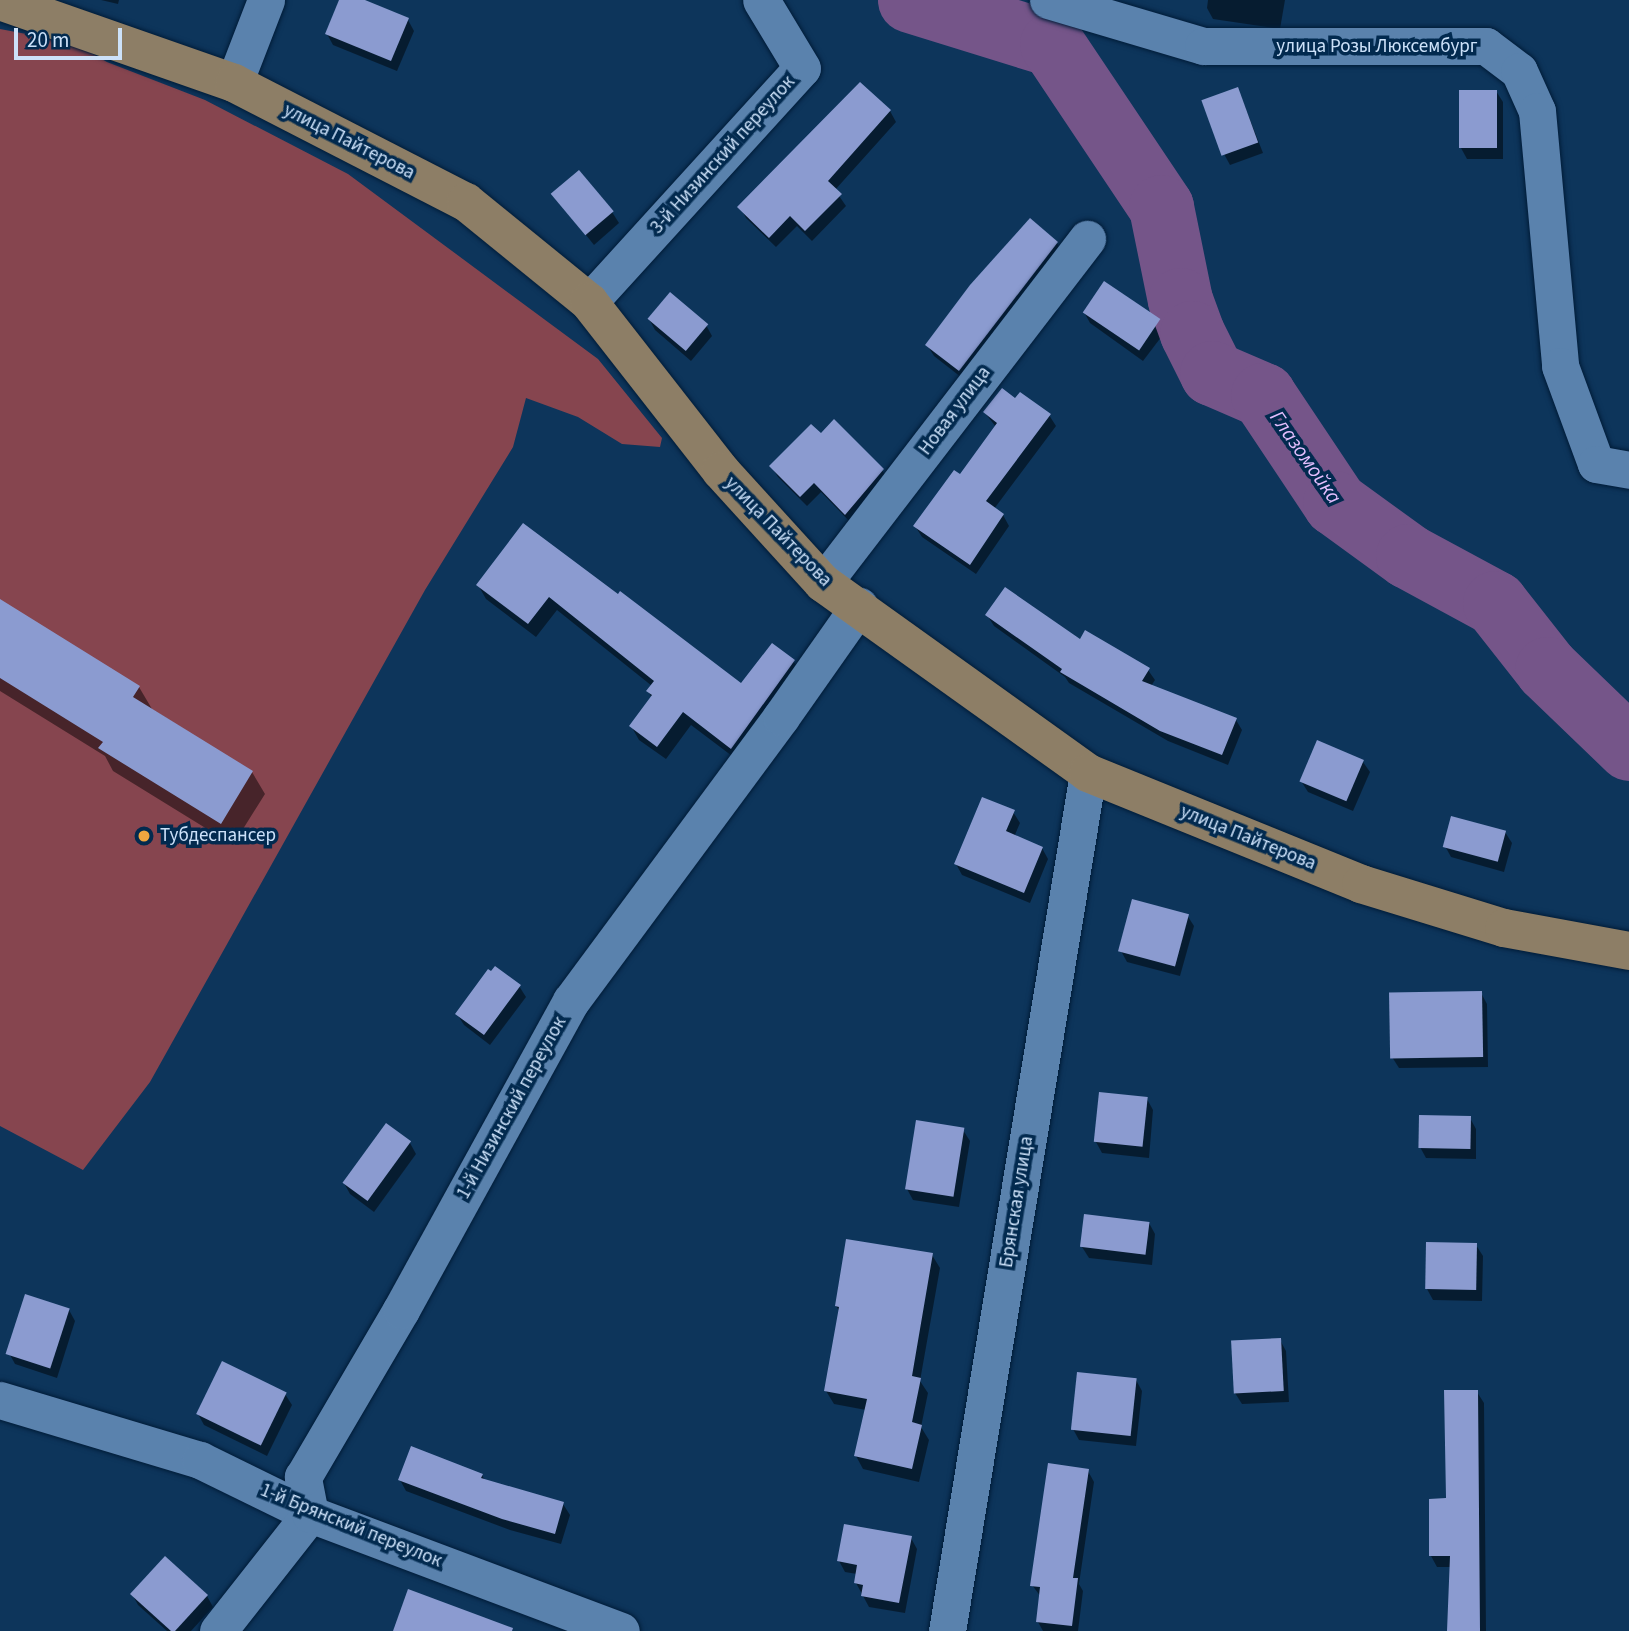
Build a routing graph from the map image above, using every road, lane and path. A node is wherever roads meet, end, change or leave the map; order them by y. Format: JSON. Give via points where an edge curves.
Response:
{"nodes":[{"id":1,"x":266,"y":0,"type":"edge"},
{"id":2,"x":761,"y":0,"type":"edge"},
{"id":3,"x":1048,"y":0,"type":"edge"},
{"id":4,"x":0,"y":1,"type":"edge"},
{"id":5,"x":234,"y":83,"type":"junction"},
{"id":6,"x":1087,"y":239,"type":"dead end"},
{"id":7,"x":589,"y":302,"type":"junction"},
{"id":8,"x":1629,"y":470,"type":"edge"},
{"id":9,"x":823,"y":583,"type":"junction"},
{"id":10,"x":859,"y":606,"type":"junction"},
{"id":11,"x":1088,"y":773,"type":"junction"},
{"id":12,"x":1629,"y":951,"type":"edge"},
{"id":13,"x":0,"y":1400,"type":"edge"},
{"id":14,"x":310,"y":1514,"type":"junction"},
{"id":15,"x":218,"y":1631,"type":"edge"},
{"id":16,"x":621,"y":1631,"type":"edge"},
{"id":17,"x":947,"y":1631,"type":"edge"}],
"edges":[{"from":1,"to":5,"type":"street"},
{"from":2,"to":7,"type":"street","name":"3-й Низинский переулок","via":[[802,68]]},
{"from":3,"to":8,"type":"street","name":"улица Розы Люксембург","via":[[1203,46],[1486,46],[1519,71],[1537,111],[1560,366],[1596,464]]},
{"from":4,"to":5,"type":"main road","name":"улица Пайтерова"},
{"from":5,"to":7,"type":"main road","name":"улица Пайтерова","via":[[466,202]]},
{"from":6,"to":9,"type":"street","name":"Новая улица"},
{"from":7,"to":9,"type":"main road","name":"улица Пайтерова","via":[[721,471]]},
{"from":9,"to":10,"type":"main road","name":"улица Пайтерова"},
{"from":10,"to":11,"type":"main road","name":"улица Пайтерова"},
{"from":10,"to":14,"type":"street","name":"1-й Низинский переулок","via":[[571,1000],[401,1310],[303,1477]]},
{"from":11,"to":12,"type":"main road","name":"улица Пайтерова","via":[[1361,884],[1504,928]]},
{"from":11,"to":17,"type":"street","name":"Брянская улица"},
{"from":13,"to":14,"type":"street","name":"1-й Брянский переулок","via":[[200,1460]]},
{"from":14,"to":15,"type":"street"},
{"from":14,"to":16,"type":"street","name":"1-й Брянский переулок"}]}
